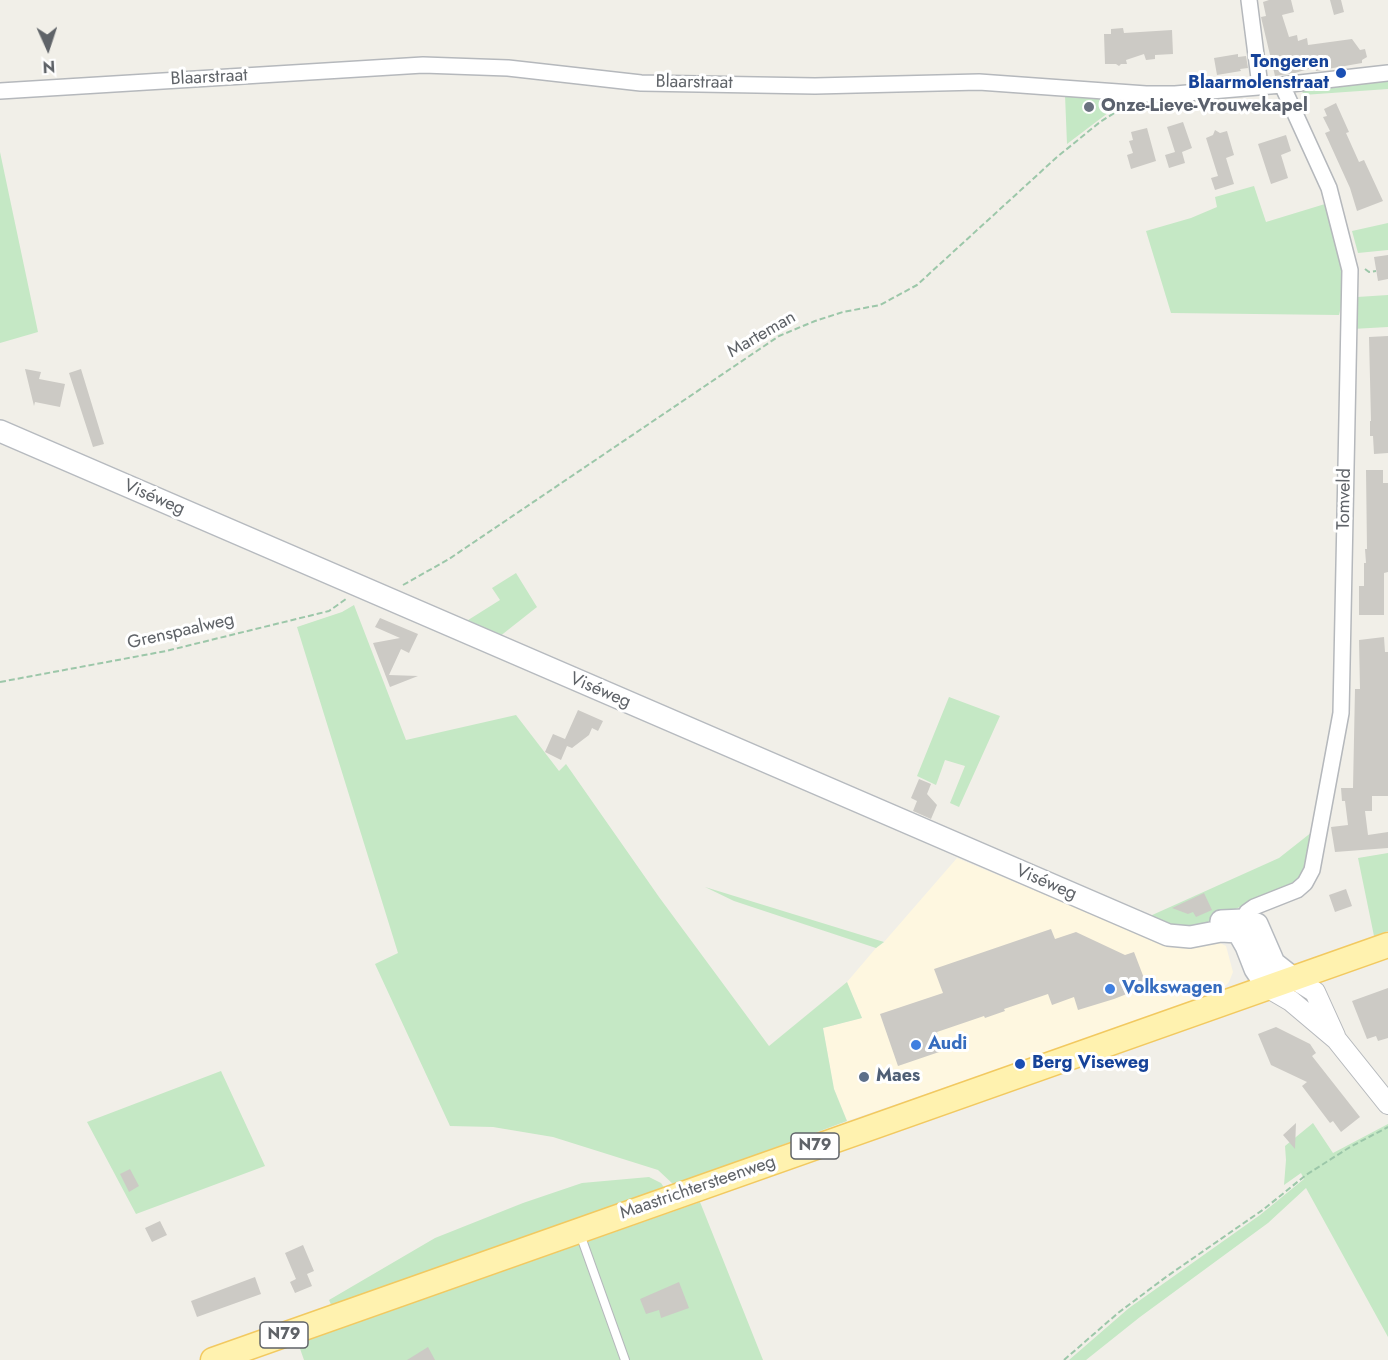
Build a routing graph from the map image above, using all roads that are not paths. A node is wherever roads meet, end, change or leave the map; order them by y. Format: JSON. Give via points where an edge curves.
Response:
{"nodes":[{"id":1,"x":1249,"y":0,"type":"edge"},
{"id":2,"x":1388,"y":73,"type":"edge"},
{"id":3,"x":1282,"y":85,"type":"junction"},
{"id":4,"x":1260,"y":86,"type":"junction"},
{"id":5,"x":0,"y":91,"type":"edge"},
{"id":6,"x":0,"y":431,"type":"edge"},
{"id":7,"x":1246,"y":925,"type":"junction"},
{"id":8,"x":1388,"y":945,"type":"edge"},
{"id":9,"x":1293,"y":978,"type":"junction"},
{"id":10,"x":1267,"y":987,"type":"junction"},
{"id":11,"x":1336,"y":1039,"type":"junction"},
{"id":12,"x":1388,"y":1104,"type":"edge"},
{"id":13,"x":578,"y":1230,"type":"junction"},
{"id":14,"x":213,"y":1360,"type":"edge"},
{"id":15,"x":625,"y":1360,"type":"edge"}],
"edges":[{"from":1,"to":4,"type":"street"},
{"from":2,"to":3,"type":"street","name":"Blaarstraat"},
{"from":3,"to":4,"type":"street","name":"Blaarstraat"},
{"from":3,"to":7,"type":"street","name":"Tomveld","via":[[1329,188],[1350,270],[1341,713],[1312,870],[1297,890],[1271,902]]},
{"from":4,"to":5,"type":"street","name":"Blaarstraat","via":[[1146,94],[979,82],[815,86],[641,82],[508,68],[423,65]]},
{"from":6,"to":7,"type":"main road","name":"Viséweg","via":[[1168,935],[1203,934],[1219,922]]},
{"from":7,"to":9,"type":"main road","via":[[1274,963]]},
{"from":7,"to":10,"type":"main road","via":[[1246,946]]},
{"from":8,"to":9,"type":"main road","name":"Maastrichtersteenweg","number":"N79"},
{"from":9,"to":10,"type":"main road","name":"Maastrichtersteenweg","number":"N79"},
{"from":9,"to":11,"type":"street","via":[[1315,992]]},
{"from":10,"to":11,"type":"street","via":[[1291,1000]]},
{"from":10,"to":13,"type":"main road","name":"Maastrichtersteenweg","number":"N79"},
{"from":11,"to":12,"type":"street"},
{"from":13,"to":14,"type":"main road","name":"Maastrichtersteenweg","number":"N79"},
{"from":13,"to":15,"type":"lane"}]}
